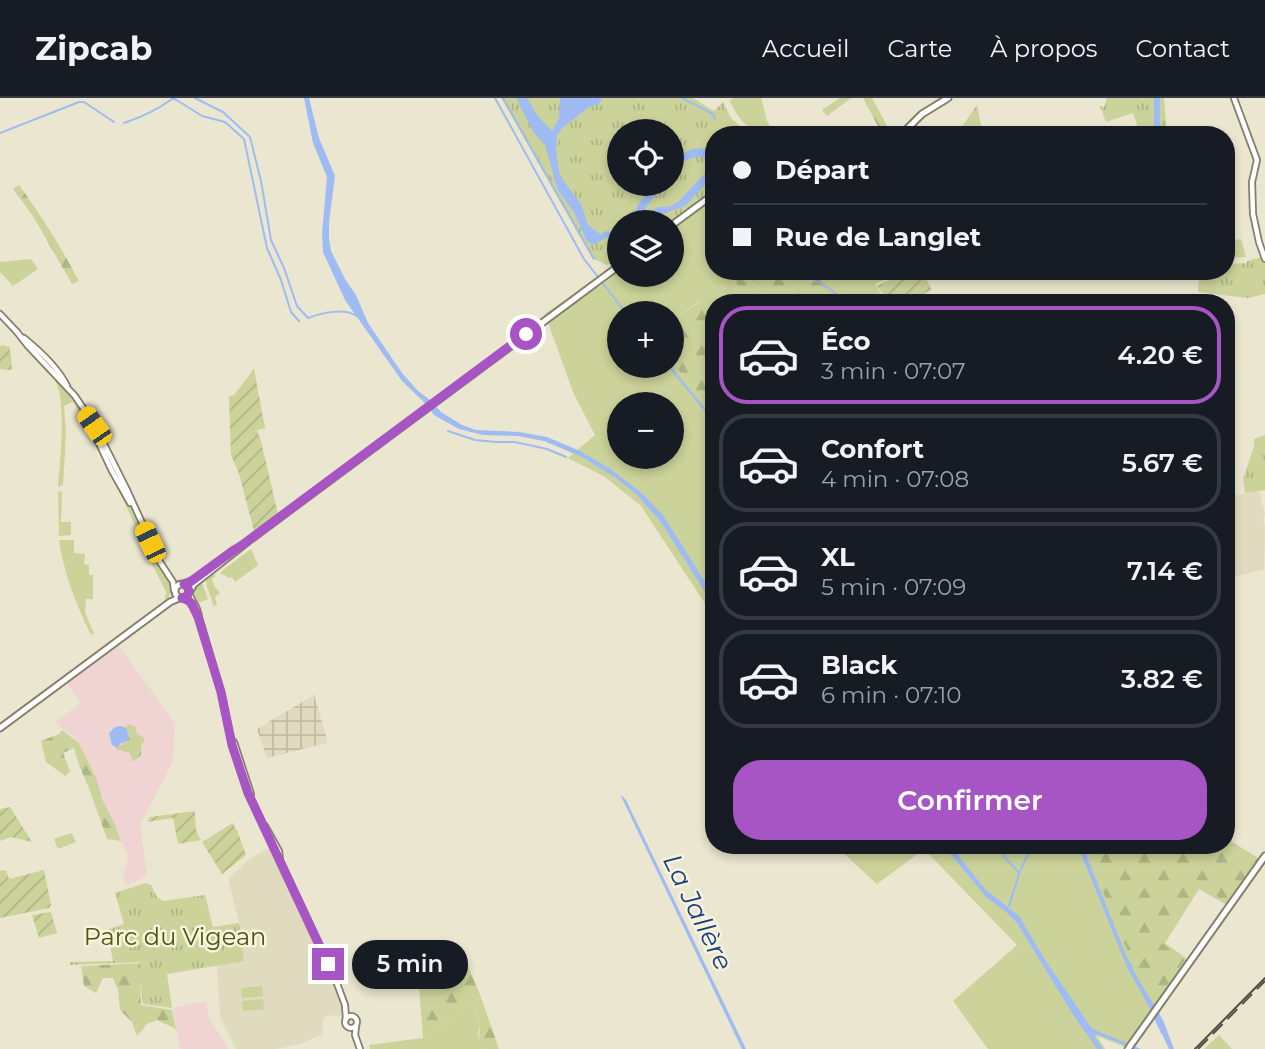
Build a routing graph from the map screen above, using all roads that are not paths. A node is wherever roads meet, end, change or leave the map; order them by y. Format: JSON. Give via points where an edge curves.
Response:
{"nodes":[{"id":1,"x":948,"y":98,"type":"edge"},
{"id":2,"x":1234,"y":98,"type":"edge"},
{"id":3,"x":910,"y":126,"type":"edge"},
{"id":4,"x":705,"y":201,"type":"edge"},
{"id":5,"x":684,"y":216,"type":"edge"},
{"id":6,"x":1265,"y":259,"type":"edge"},
{"id":7,"x":607,"y":274,"type":"edge"},
{"id":8,"x":0,"y":314,"type":"edge"},
{"id":9,"x":242,"y":545,"type":"junction"},
{"id":10,"x":170,"y":578,"type":"junction"},
{"id":11,"x":182,"y":584,"type":"junction"},
{"id":12,"x":174,"y":590,"type":"junction"},
{"id":13,"x":189,"y":592,"type":"junction"},
{"id":14,"x":181,"y":598,"type":"junction"},
{"id":15,"x":198,"y":617,"type":"junction"},
{"id":16,"x":68,"y":677,"type":"junction"},
{"id":17,"x":0,"y":728,"type":"edge"},
{"id":18,"x":1265,"y":856,"type":"edge"},
{"id":19,"x":345,"y":1005,"type":"junction"},
{"id":20,"x":354,"y":1017,"type":"junction"},
{"id":21,"x":346,"y":1019,"type":"junction"},
{"id":22,"x":356,"y":1024,"type":"junction"},
{"id":23,"x":349,"y":1028,"type":"junction"},
{"id":24,"x":355,"y":1035,"type":"junction"},
{"id":25,"x":1130,"y":1046,"type":"edge"},
{"id":26,"x":360,"y":1049,"type":"edge"}],
"edges":[{"from":1,"to":3,"type":"main road"},
{"from":2,"to":6,"type":"street","via":[[1257,160],[1252,183],[1254,214]]},
{"from":4,"to":5,"type":"main road"},
{"from":7,"to":9,"type":"main road"},
{"from":8,"to":10,"type":"street","via":[[63,378],[85,412]]},
{"from":9,"to":11,"type":"main road"},
{"from":9,"to":13,"type":"main road"},
{"from":10,"to":11,"type":"street"},
{"from":10,"to":12,"type":"street"},
{"from":11,"to":12,"type":"main road"},
{"from":11,"to":13,"type":"main road"},
{"from":12,"to":14,"type":"main road"},
{"from":12,"to":16,"type":"main road"},
{"from":13,"to":14,"type":"main road"},
{"from":13,"to":15,"type":"street"},
{"from":14,"to":15,"type":"street","via":[[192,604]]},
{"from":14,"to":16,"type":"main road"},
{"from":15,"to":19,"type":"street","via":[[237,761]]},
{"from":16,"to":17,"type":"main road"},
{"from":18,"to":25,"type":"main road"},
{"from":19,"to":20,"type":"street"},
{"from":19,"to":21,"type":"street"},
{"from":20,"to":21,"type":"street"},
{"from":20,"to":22,"type":"street"},
{"from":21,"to":23,"type":"street"},
{"from":22,"to":23,"type":"street"},
{"from":22,"to":24,"type":"street"},
{"from":23,"to":24,"type":"street"},
{"from":24,"to":26,"type":"street"}]}
